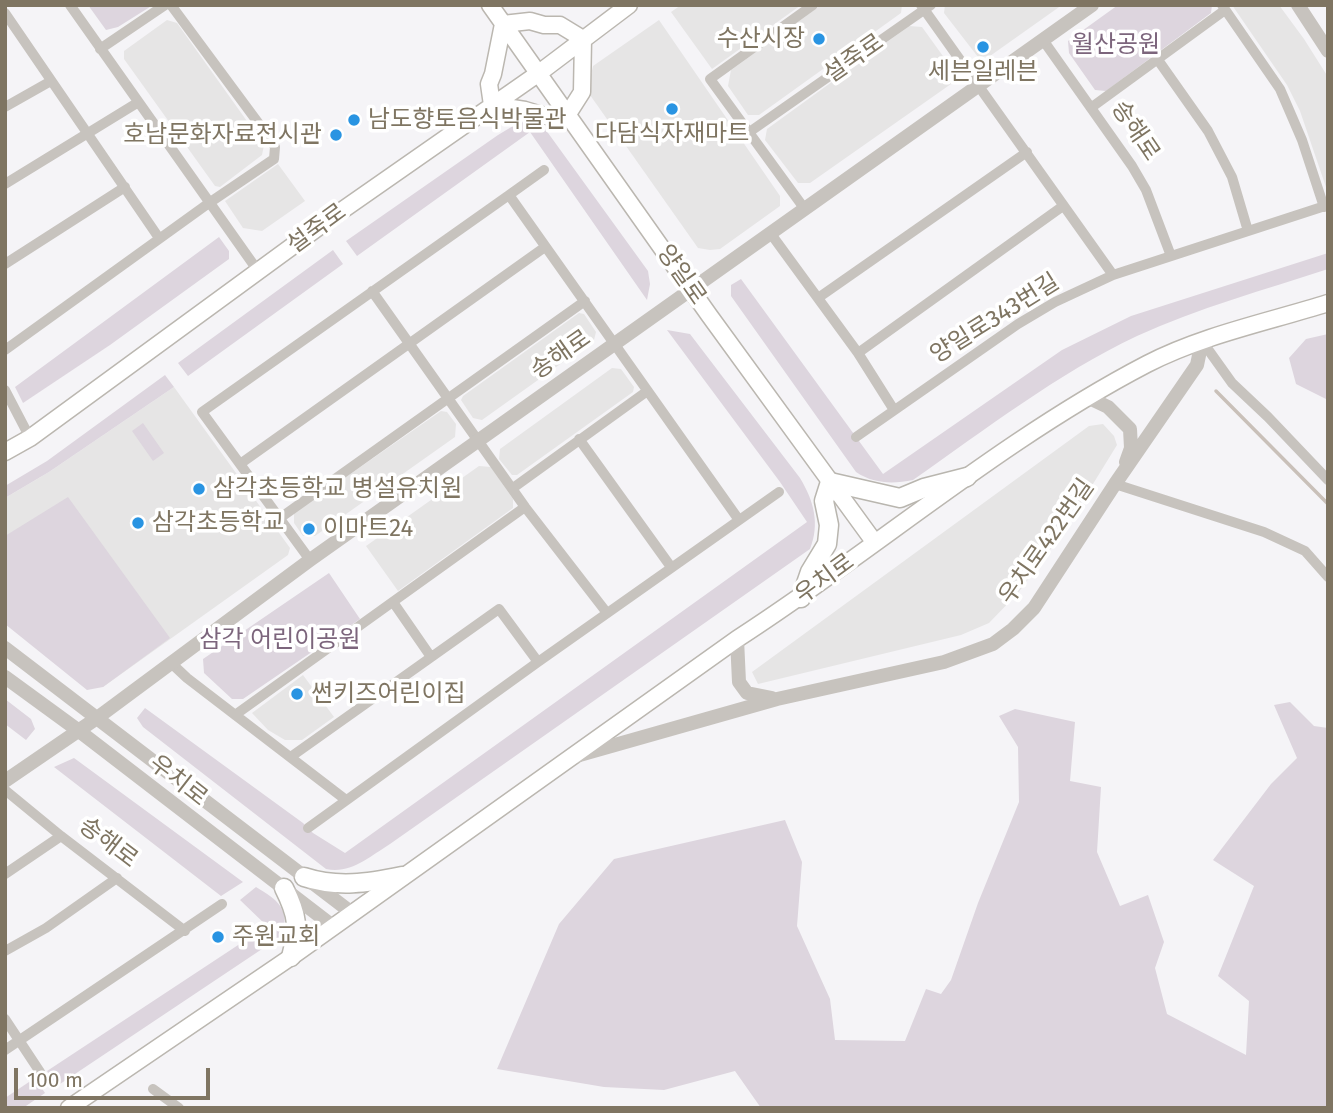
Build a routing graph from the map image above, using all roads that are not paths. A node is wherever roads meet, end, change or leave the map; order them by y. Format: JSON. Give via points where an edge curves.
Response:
{"nodes":[{"id":1,"x":70,"y":5,"type":"edge"},
{"id":2,"x":165,"y":5,"type":"edge"},
{"id":3,"x":171,"y":5,"type":"edge"},
{"id":4,"x":490,"y":5,"type":"edge"},
{"id":5,"x":629,"y":5,"type":"edge"},
{"id":6,"x":813,"y":5,"type":"edge"},
{"id":7,"x":1092,"y":5,"type":"edge"},
{"id":8,"x":1298,"y":5,"type":"edge"},
{"id":9,"x":926,"y":7,"type":"edge"},
{"id":10,"x":1224,"y":8,"type":"edge"},
{"id":11,"x":5,"y":13,"type":"edge"},
{"id":12,"x":503,"y":24,"type":"junction"},
{"id":13,"x":10,"y":32,"type":"edge"},
{"id":14,"x":583,"y":39,"type":"junction"},
{"id":15,"x":1043,"y":40,"type":"junction"},
{"id":16,"x":100,"y":49,"type":"junction"},
{"id":17,"x":1328,"y":51,"type":"edge"},
{"id":18,"x":1158,"y":60,"type":"junction"},
{"id":19,"x":539,"y":73,"type":"junction"},
{"id":20,"x":51,"y":81,"type":"junction"},
{"id":21,"x":979,"y":85,"type":"junction"},
{"id":22,"x":137,"y":103,"type":"junction"},
{"id":23,"x":492,"y":105,"type":"junction"},
{"id":24,"x":5,"y":107,"type":"edge"},
{"id":25,"x":1091,"y":107,"type":"junction"},
{"id":26,"x":568,"y":114,"type":"junction"},
{"id":27,"x":89,"y":133,"type":"junction"},
{"id":28,"x":748,"y":133,"type":"junction"},
{"id":29,"x":1027,"y":152,"type":"junction"},
{"id":30,"x":544,"y":170,"type":"dead end"},
{"id":31,"x":5,"y":184,"type":"edge"},
{"id":32,"x":125,"y":187,"type":"junction"},
{"id":33,"x":509,"y":195,"type":"junction"},
{"id":34,"x":209,"y":203,"type":"junction"},
{"id":35,"x":1063,"y":206,"type":"junction"},
{"id":36,"x":1326,"y":206,"type":"edge"},
{"id":37,"x":803,"y":208,"type":"junction"},
{"id":38,"x":1248,"y":232,"type":"junction"},
{"id":39,"x":771,"y":234,"type":"junction"},
{"id":40,"x":159,"y":239,"type":"junction"},
{"id":41,"x":545,"y":247,"type":"junction"},
{"id":42,"x":1171,"y":256,"type":"junction"},
{"id":43,"x":5,"y":264,"type":"edge"},
{"id":44,"x":258,"y":271,"type":"junction"},
{"id":45,"x":1113,"y":275,"type":"junction"},
{"id":46,"x":691,"y":290,"type":"junction"},
{"id":47,"x":372,"y":291,"type":"junction"},
{"id":48,"x":818,"y":298,"type":"junction"},
{"id":49,"x":585,"y":301,"type":"junction"},
{"id":50,"x":1328,"y":303,"type":"edge"},
{"id":51,"x":1202,"y":341,"type":"junction"},
{"id":52,"x":411,"y":343,"type":"junction"},
{"id":53,"x":614,"y":345,"type":"junction"},
{"id":54,"x":5,"y":350,"type":"edge"},
{"id":55,"x":858,"y":353,"type":"junction"},
{"id":56,"x":5,"y":390,"type":"edge"},
{"id":57,"x":646,"y":392,"type":"junction"},
{"id":58,"x":1087,"y":397,"type":"junction"},
{"id":59,"x":449,"y":398,"type":"junction"},
{"id":60,"x":894,"y":410,"type":"junction"},
{"id":61,"x":856,"y":437,"type":"dead end"},
{"id":62,"x":30,"y":438,"type":"junction"},
{"id":63,"x":579,"y":439,"type":"junction"},
{"id":64,"x":480,"y":440,"type":"junction"},
{"id":65,"x":5,"y":452,"type":"edge"},
{"id":66,"x":240,"y":464,"type":"junction"},
{"id":67,"x":967,"y":477,"type":"junction"},
{"id":68,"x":1118,"y":478,"type":"junction"},
{"id":69,"x":1328,"y":480,"type":"edge"},
{"id":70,"x":830,"y":482,"type":"junction"},
{"id":71,"x":513,"y":488,"type":"junction"},
{"id":72,"x":779,"y":492,"type":"dead end"},
{"id":73,"x":525,"y":507,"type":"junction"},
{"id":74,"x":280,"y":518,"type":"junction"},
{"id":75,"x":739,"y":520,"type":"junction"},
{"id":76,"x":875,"y":542,"type":"junction"},
{"id":77,"x":310,"y":560,"type":"junction"},
{"id":78,"x":671,"y":567,"type":"junction"},
{"id":79,"x":1328,"y":577,"type":"edge"},
{"id":80,"x":801,"y":598,"type":"junction"},
{"id":81,"x":393,"y":603,"type":"junction"},
{"id":82,"x":607,"y":613,"type":"junction"},
{"id":83,"x":737,"y":639,"type":"junction"},
{"id":84,"x":5,"y":648,"type":"edge"},
{"id":85,"x":431,"y":657,"type":"junction"},
{"id":86,"x":170,"y":662,"type":"junction"},
{"id":87,"x":538,"y":662,"type":"junction"},
{"id":88,"x":5,"y":677,"type":"edge"},
{"id":89,"x":777,"y":699,"type":"junction"},
{"id":90,"x":235,"y":715,"type":"junction"},
{"id":91,"x":97,"y":718,"type":"junction"},
{"id":92,"x":79,"y":731,"type":"junction"},
{"id":93,"x":292,"y":756,"type":"junction"},
{"id":94,"x":571,"y":758,"type":"junction"},
{"id":95,"x":5,"y":781,"type":"edge"},
{"id":96,"x":5,"y":790,"type":"edge"},
{"id":97,"x":346,"y":800,"type":"junction"},
{"id":98,"x":308,"y":828,"type":"dead end"},
{"id":99,"x":61,"y":836,"type":"junction"},
{"id":100,"x":5,"y":874,"type":"edge"},
{"id":101,"x":402,"y":876,"type":"junction"},
{"id":102,"x":304,"y":877,"type":"junction"},
{"id":103,"x":117,"y":878,"type":"junction"},
{"id":104,"x":284,"y":888,"type":"junction"},
{"id":105,"x":222,"y":904,"type":"dead end"},
{"id":106,"x":352,"y":913,"type":"junction"},
{"id":107,"x":334,"y":927,"type":"junction"},
{"id":108,"x":185,"y":931,"type":"junction"},
{"id":109,"x":5,"y":951,"type":"edge"},
{"id":110,"x":291,"y":957,"type":"junction"},
{"id":111,"x":5,"y":1020,"type":"edge"},
{"id":112,"x":19,"y":1041,"type":"junction"},
{"id":113,"x":5,"y":1050,"type":"edge"},
{"id":114,"x":40,"y":1072,"type":"dead end"},
{"id":115,"x":153,"y":1089,"type":"dead end"},
{"id":116,"x":69,"y":1108,"type":"edge"},
{"id":117,"x":179,"y":1108,"type":"edge"}],
"edges":[{"from":1,"to":16,"type":"street"},
{"from":2,"to":16,"type":"street"},
{"from":3,"to":34,"type":"street","via":[[275,147],[274,159]]},
{"from":4,"to":12,"type":"main road","name":"양일로"},
{"from":5,"to":14,"type":"main road","name":"설죽로"},
{"from":6,"to":28,"type":"street","via":[[710,79]]},
{"from":7,"to":15,"type":"street","name":"송해로"},
{"from":8,"to":17,"type":"street"},
{"from":9,"to":21,"type":"street","name":"설죽로"},
{"from":9,"to":28,"type":"street","name":"설죽로"},
{"from":10,"to":18,"type":"street"},
{"from":10,"to":36,"type":"street","via":[[1280,89]]},
{"from":11,"to":13,"type":"street"},
{"from":12,"to":14,"type":"main road","via":[[560,25]]},
{"from":12,"to":19,"type":"main road","name":"양일로"},
{"from":12,"to":23,"type":"main road","via":[[489,84]]},
{"from":13,"to":20,"type":"street"},
{"from":14,"to":19,"type":"main road","name":"설죽로"},
{"from":14,"to":26,"type":"main road","via":[[582,92]]},
{"from":15,"to":21,"type":"street","name":"송해로"},
{"from":15,"to":25,"type":"street","name":"송해로"},
{"from":16,"to":22,"type":"street"},
{"from":18,"to":25,"type":"street"},
{"from":18,"to":38,"type":"street","via":[[1208,131],[1232,177]]},
{"from":19,"to":23,"type":"main road","name":"설죽로"},
{"from":19,"to":26,"type":"main road","name":"양일로"},
{"from":20,"to":24,"type":"street"},
{"from":20,"to":27,"type":"street"},
{"from":21,"to":29,"type":"street"},
{"from":21,"to":37,"type":"street","name":"송해로"},
{"from":22,"to":27,"type":"street"},
{"from":22,"to":34,"type":"street"},
{"from":23,"to":26,"type":"main road","via":[[545,116]]},
{"from":23,"to":44,"type":"main road","name":"설죽로"},
{"from":25,"to":42,"type":"street","name":"송해로","via":[[1146,190]]},
{"from":26,"to":46,"type":"main road","name":"양일로"},
{"from":27,"to":31,"type":"street"},
{"from":27,"to":32,"type":"street"},
{"from":28,"to":37,"type":"street"},
{"from":29,"to":35,"type":"street"},
{"from":29,"to":48,"type":"street"},
{"from":30,"to":33,"type":"street"},
{"from":32,"to":40,"type":"street"},
{"from":32,"to":43,"type":"street"},
{"from":33,"to":41,"type":"street"},
{"from":33,"to":47,"type":"street"},
{"from":34,"to":40,"type":"street"},
{"from":34,"to":44,"type":"street"},
{"from":35,"to":45,"type":"street"},
{"from":35,"to":55,"type":"street"},
{"from":36,"to":38,"type":"street","name":"양일로343번길"},
{"from":37,"to":39,"type":"street","name":"송해로"},
{"from":38,"to":42,"type":"street","name":"양일로343번길"},
{"from":39,"to":46,"type":"street","name":"송해로"},
{"from":39,"to":48,"type":"street"},
{"from":40,"to":54,"type":"street"},
{"from":41,"to":49,"type":"street"},
{"from":41,"to":52,"type":"street"},
{"from":42,"to":45,"type":"street","name":"양일로343번길"},
{"from":44,"to":62,"type":"main road","name":"설죽로"},
{"from":45,"to":60,"type":"street","name":"양일로343번길","via":[[1018,324]]},
{"from":46,"to":53,"type":"street","name":"송해로"},
{"from":46,"to":70,"type":"main road","name":"양일로"},
{"from":47,"to":52,"type":"street"},
{"from":47,"to":66,"type":"street","via":[[202,412]]},
{"from":48,"to":55,"type":"street"},
{"from":49,"to":53,"type":"street"},
{"from":49,"to":59,"type":"street"},
{"from":50,"to":51,"type":"main road","name":"우치로"},
{"from":51,"to":58,"type":"main road","name":"우치로"},
{"from":51,"to":68,"type":"street","name":"우치로422번길","via":[[1198,365]]},
{"from":51,"to":69,"type":"street","via":[[1232,383]]},
{"from":52,"to":59,"type":"street"},
{"from":52,"to":66,"type":"street"},
{"from":53,"to":57,"type":"street"},
{"from":53,"to":64,"type":"street","name":"송해로"},
{"from":55,"to":60,"type":"street"},
{"from":56,"to":62,"type":"street"},
{"from":57,"to":63,"type":"street"},
{"from":57,"to":75,"type":"street"},
{"from":58,"to":67,"type":"main road","name":"우치로"},
{"from":58,"to":68,"type":"street","via":[[1108,407],[1130,429],[1131,447]]},
{"from":59,"to":64,"type":"street"},
{"from":59,"to":74,"type":"street"},
{"from":60,"to":61,"type":"street","name":"양일로343번길"},
{"from":62,"to":65,"type":"main road","name":"설죽로"},
{"from":63,"to":71,"type":"street"},
{"from":63,"to":78,"type":"street"},
{"from":64,"to":71,"type":"street"},
{"from":64,"to":77,"type":"street","name":"송해로"},
{"from":66,"to":74,"type":"street"},
{"from":67,"to":70,"type":"main road","via":[[900,498]]},
{"from":67,"to":76,"type":"main road","name":"우치로"},
{"from":68,"to":79,"type":"street","via":[[1306,551]]},
{"from":68,"to":89,"type":"street","name":"우치로422번길","via":[[1034,608],[993,644],[944,662]]},
{"from":70,"to":76,"type":"main road","name":"양일로"},
{"from":70,"to":80,"type":"main road","via":[[824,500],[827,544]]},
{"from":71,"to":73,"type":"street"},
{"from":72,"to":75,"type":"street"},
{"from":73,"to":81,"type":"street"},
{"from":73,"to":82,"type":"street"},
{"from":74,"to":77,"type":"street"},
{"from":75,"to":78,"type":"street"},
{"from":76,"to":80,"type":"main road","name":"우치로"},
{"from":77,"to":86,"type":"street","name":"송해로"},
{"from":78,"to":82,"type":"street"},
{"from":80,"to":83,"type":"main road","name":"우치로"},
{"from":81,"to":85,"type":"street"},
{"from":81,"to":90,"type":"street"},
{"from":82,"to":87,"type":"street"},
{"from":83,"to":89,"type":"street","via":[[739,682],[747,693]]},
{"from":83,"to":94,"type":"main road","name":"우치로"},
{"from":84,"to":91,"type":"street","name":"우치로"},
{"from":85,"to":87,"type":"street","via":[[499,609]]},
{"from":85,"to":93,"type":"street"},
{"from":86,"to":90,"type":"street"},
{"from":86,"to":91,"type":"street","name":"송해로"},
{"from":87,"to":97,"type":"street"},
{"from":88,"to":92,"type":"street","name":"우치로"},
{"from":89,"to":94,"type":"street","name":"우치로422번길"},
{"from":90,"to":93,"type":"street"},
{"from":91,"to":92,"type":"street","name":"송해로"},
{"from":91,"to":102,"type":"street","name":"우치로"},
{"from":92,"to":95,"type":"street","name":"송해로"},
{"from":92,"to":104,"type":"street","name":"우치로"},
{"from":93,"to":97,"type":"street"},
{"from":94,"to":101,"type":"main road","name":"우치로"},
{"from":96,"to":99,"type":"street","name":"송해로"},
{"from":97,"to":98,"type":"street"},
{"from":99,"to":100,"type":"street"},
{"from":99,"to":103,"type":"street","name":"송해로"},
{"from":101,"to":102,"type":"main road","via":[[363,884]]},
{"from":101,"to":106,"type":"main road","name":"우치로"},
{"from":102,"to":106,"type":"street","name":"우치로"},
{"from":103,"to":108,"type":"street","name":"송해로"},
{"from":103,"to":109,"type":"street"},
{"from":104,"to":107,"type":"street","name":"우치로"},
{"from":104,"to":110,"type":"main road","via":[[296,912]]},
{"from":105,"to":108,"type":"street"},
{"from":106,"to":107,"type":"main road","name":"우치로"},
{"from":107,"to":110,"type":"main road","name":"우치로"},
{"from":108,"to":112,"type":"street"},
{"from":110,"to":116,"type":"main road","name":"우치로"},
{"from":111,"to":112,"type":"street"},
{"from":112,"to":113,"type":"street"},
{"from":112,"to":114,"type":"street"},
{"from":115,"to":117,"type":"street"}]}
